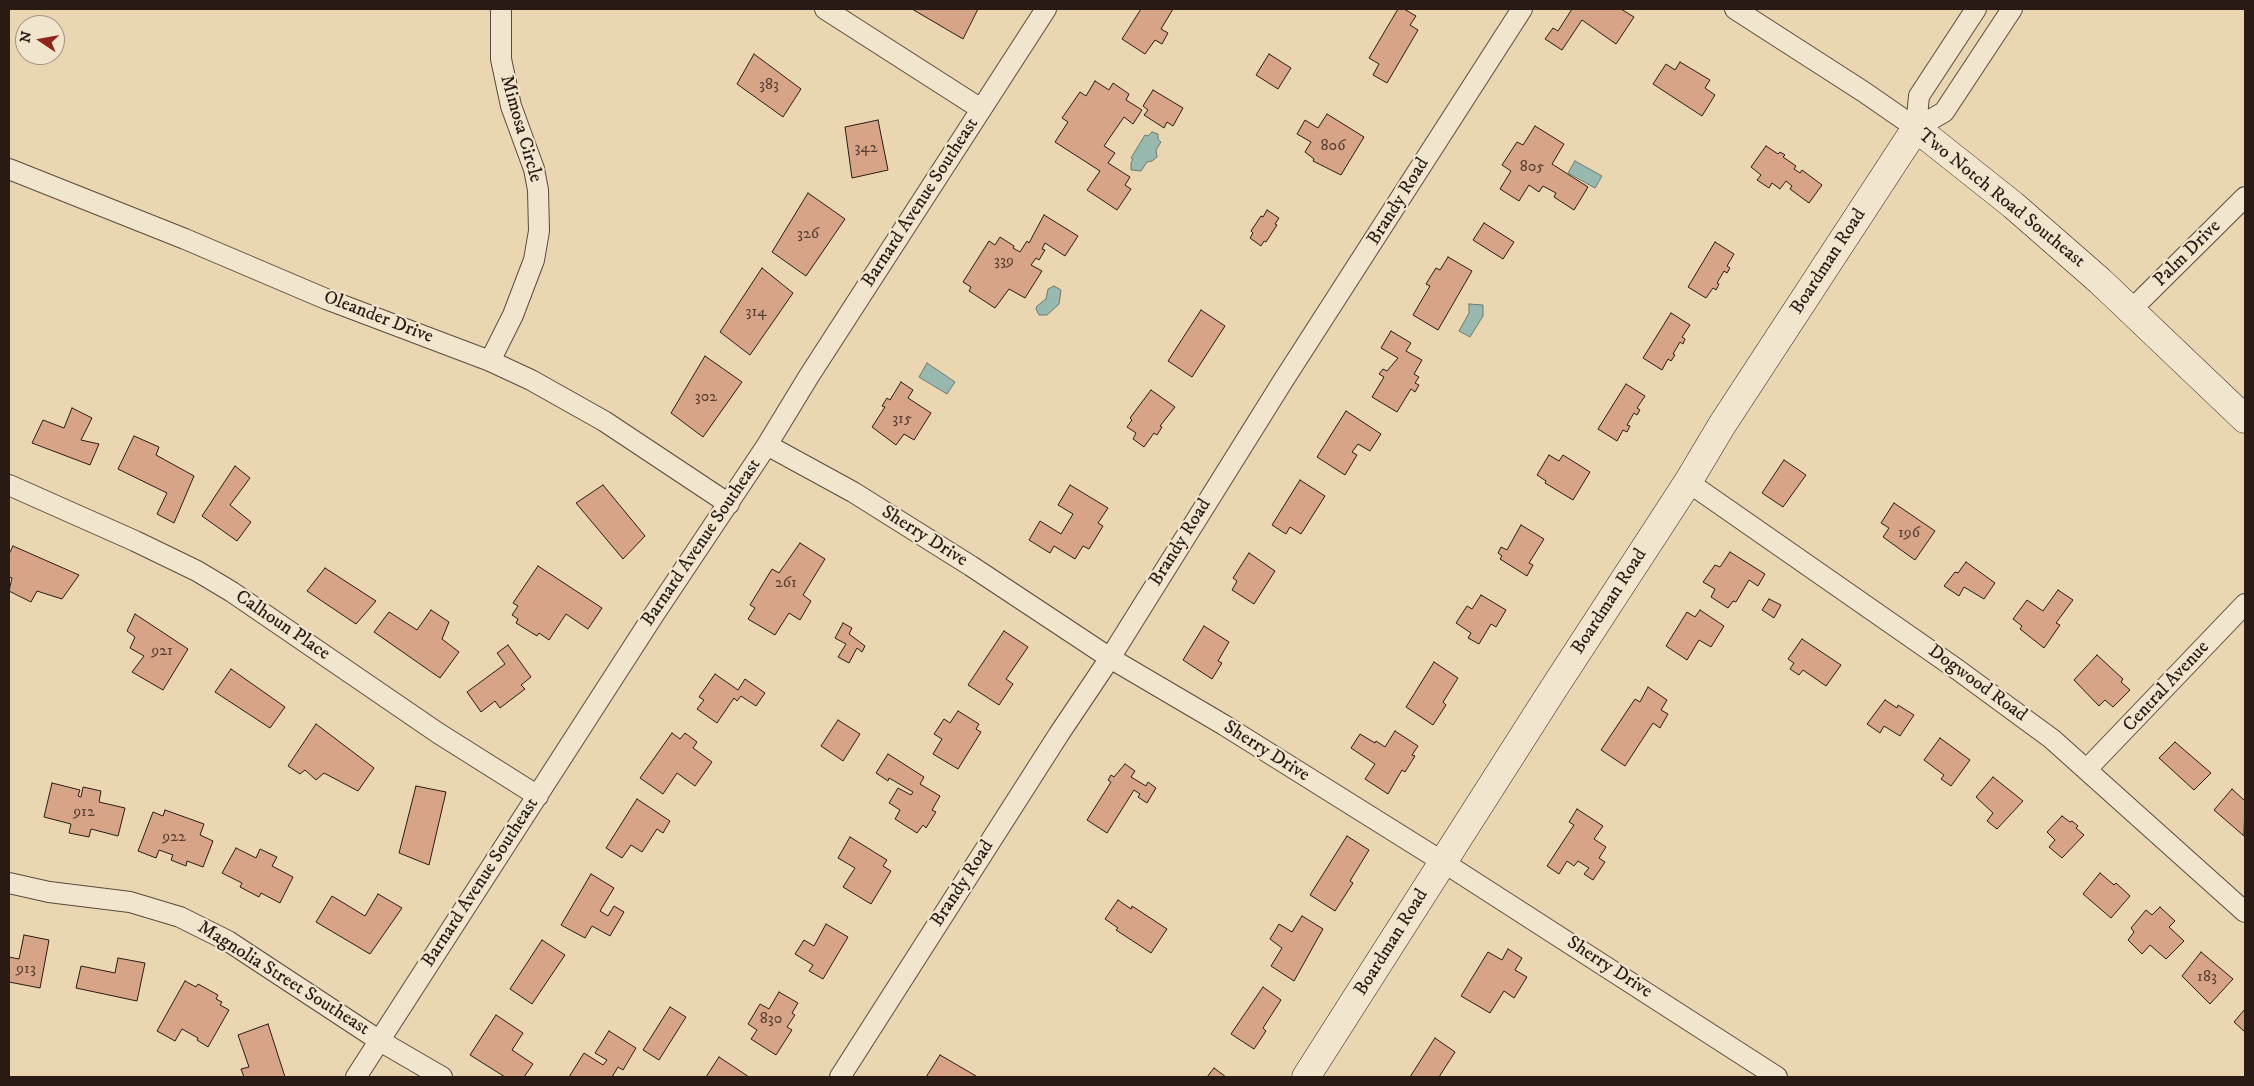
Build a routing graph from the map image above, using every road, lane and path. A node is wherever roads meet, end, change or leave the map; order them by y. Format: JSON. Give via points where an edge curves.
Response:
{"nodes":[{"id":1,"x":501,"y":9,"type":"edge"},
{"id":2,"x":825,"y":9,"type":"edge"},
{"id":3,"x":1046,"y":9,"type":"edge"},
{"id":4,"x":1522,"y":9,"type":"edge"},
{"id":5,"x":1735,"y":9,"type":"edge"},
{"id":6,"x":1976,"y":9,"type":"edge"},
{"id":7,"x":2012,"y":9,"type":"edge"},
{"id":8,"x":981,"y":109,"type":"junction"},
{"id":9,"x":1916,"y":128,"type":"junction"},
{"id":10,"x":9,"y":169,"type":"edge"},
{"id":11,"x":2245,"y":197,"type":"edge"},
{"id":12,"x":2131,"y":310,"type":"junction"},
{"id":13,"x":490,"y":361,"type":"junction"},
{"id":14,"x":2245,"y":419,"type":"edge"},
{"id":15,"x":767,"y":445,"type":"junction"},
{"id":16,"x":1688,"y":482,"type":"junction"},
{"id":17,"x":9,"y":485,"type":"edge"},
{"id":18,"x":729,"y":504,"type":"junction"},
{"id":19,"x":2245,"y":604,"type":"edge"},
{"id":20,"x":1110,"y":658,"type":"junction"},
{"id":21,"x":2087,"y":769,"type":"junction"},
{"id":22,"x":538,"y":796,"type":"junction"},
{"id":23,"x":1443,"y":862,"type":"junction"},
{"id":24,"x":9,"y":884,"type":"edge"},
{"id":25,"x":2245,"y":912,"type":"edge"},
{"id":26,"x":380,"y":1040,"type":"junction"},
{"id":27,"x":1764,"y":1074,"type":"edge"},
{"id":28,"x":356,"y":1077,"type":"edge"},
{"id":29,"x":442,"y":1077,"type":"edge"},
{"id":30,"x":840,"y":1077,"type":"edge"},
{"id":31,"x":1306,"y":1077,"type":"edge"}],
"edges":[{"from":1,"to":13,"type":"street","name":"Mimosa Circle","via":[[501,59],[511,106],[534,169],[539,231],[530,270],[513,315]]},
{"from":2,"to":8,"type":"street"},
{"from":3,"to":8,"type":"street","name":"Barnard Avenue Southeast"},
{"from":4,"to":20,"type":"street","name":"Brandy Road"},
{"from":5,"to":9,"type":"street","name":"Two Notch Road Southeast"},
{"from":6,"to":9,"type":"street","name":"Boardman Road","via":[[1919,96]]},
{"from":7,"to":9,"type":"street","name":"Boardman Road","via":[[1944,112]]},
{"from":8,"to":15,"type":"street","name":"Barnard Avenue Southeast"},
{"from":9,"to":12,"type":"street","name":"Two Notch Road Southeast","via":[[2013,205]]},
{"from":9,"to":16,"type":"street","name":"Boardman Road"},
{"from":10,"to":13,"type":"street","name":"Oleander Drive","via":[[326,299]]},
{"from":11,"to":12,"type":"street","name":"Palm Drive"},
{"from":12,"to":14,"type":"street","name":"Two Notch Road Southeast"},
{"from":13,"to":18,"type":"street","name":"Oleander Drive","via":[[575,403]]},
{"from":15,"to":18,"type":"street","name":"Barnard Avenue Southeast"},
{"from":15,"to":20,"type":"street","name":"Sherry Drive","via":[[854,492]]},
{"from":16,"to":21,"type":"street","name":"Dogwood Road","via":[[1958,670]]},
{"from":16,"to":23,"type":"street","name":"Boardman Road"},
{"from":17,"to":22,"type":"street","name":"Calhoun Place","via":[[135,541],[211,580],[438,733]]},
{"from":18,"to":22,"type":"street","name":"Barnard Avenue Southeast"},
{"from":19,"to":21,"type":"street","name":"Central Avenue"},
{"from":20,"to":23,"type":"street","name":"Sherry Drive"},
{"from":20,"to":30,"type":"street","name":"Brandy Road"},
{"from":21,"to":25,"type":"street","name":"Dogwood Road"},
{"from":22,"to":26,"type":"street","name":"Barnard Avenue Southeast"},
{"from":23,"to":27,"type":"street","name":"Sherry Drive"},
{"from":23,"to":31,"type":"street","name":"Boardman Road"},
{"from":24,"to":26,"type":"street","name":"Magnolia Street Southeast","via":[[130,902],[180,917],[228,941]]},
{"from":26,"to":28,"type":"street","name":"Barnard Avenue Southeast"},
{"from":26,"to":29,"type":"street","name":"Magnolia Street Southeast"}]}
